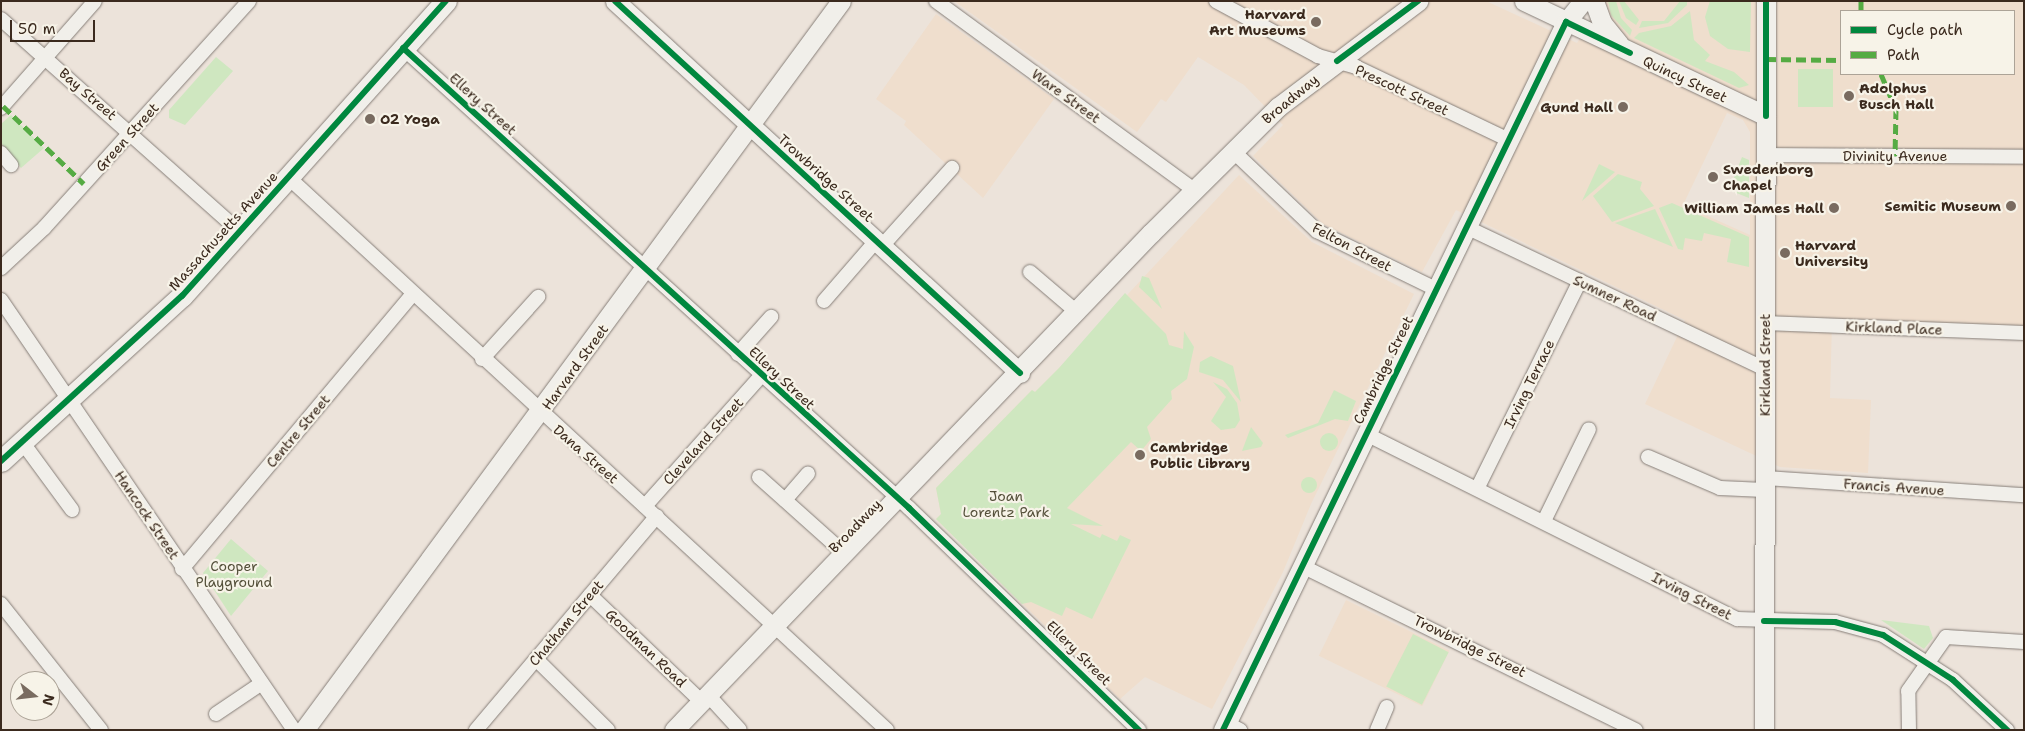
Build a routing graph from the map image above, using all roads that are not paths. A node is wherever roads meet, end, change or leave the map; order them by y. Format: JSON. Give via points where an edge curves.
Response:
{"nodes":[{"id":1,"x":95,"y":1,"type":"edge"},
{"id":2,"x":249,"y":1,"type":"edge"},
{"id":3,"x":446,"y":1,"type":"edge"},
{"id":4,"x":615,"y":1,"type":"edge"},
{"id":5,"x":841,"y":1,"type":"edge"},
{"id":6,"x":936,"y":1,"type":"edge"},
{"id":7,"x":1216,"y":1,"type":"edge"},
{"id":8,"x":1418,"y":1,"type":"edge"},
{"id":9,"x":1524,"y":1,"type":"edge"},
{"id":10,"x":1567,"y":1,"type":"edge"},
{"id":11,"x":1584,"y":1,"type":"edge"},
{"id":12,"x":1594,"y":1,"type":"edge"},
{"id":13,"x":1766,"y":1,"type":"edge"},
{"id":14,"x":1,"y":19,"type":"edge"},
{"id":15,"x":1566,"y":22,"type":"junction"},
{"id":16,"x":404,"y":48,"type":"junction"},
{"id":17,"x":1630,"y":53,"type":"junction"},
{"id":18,"x":47,"y":58,"type":"junction"},
{"id":19,"x":1337,"y":61,"type":"junction"},
{"id":20,"x":1,"y":108,"type":"edge"},
{"id":21,"x":1766,"y":116,"type":"junction"},
{"id":22,"x":749,"y":125,"type":"junction"},
{"id":23,"x":132,"y":132,"type":"junction"},
{"id":24,"x":1508,"y":140,"type":"junction"},
{"id":25,"x":1234,"y":152,"type":"junction"},
{"id":26,"x":1,"y":153,"type":"edge"},
{"id":27,"x":1766,"y":155,"type":"junction"},
{"id":28,"x":2024,"y":157,"type":"edge"},
{"id":29,"x":11,"y":165,"type":"dead end"},
{"id":30,"x":952,"y":168,"type":"dead end"},
{"id":31,"x":288,"y":176,"type":"junction"},
{"id":32,"x":1196,"y":190,"type":"junction"},
{"id":33,"x":1466,"y":226,"type":"junction"},
{"id":34,"x":240,"y":232,"type":"junction"},
{"id":35,"x":879,"y":244,"type":"junction"},
{"id":36,"x":1,"y":268,"type":"edge"},
{"id":37,"x":646,"y":270,"type":"junction"},
{"id":38,"x":1030,"y":272,"type":"dead end"},
{"id":39,"x":1580,"y":281,"type":"junction"},
{"id":40,"x":1436,"y":289,"type":"junction"},
{"id":41,"x":413,"y":294,"type":"junction"},
{"id":42,"x":538,"y":297,"type":"dead end"},
{"id":43,"x":1,"y":300,"type":"edge"},
{"id":44,"x":824,"y":301,"type":"dead end"},
{"id":45,"x":1078,"y":313,"type":"junction"},
{"id":46,"x":771,"y":317,"type":"dead end"},
{"id":47,"x":1765,"y":323,"type":"junction"},
{"id":48,"x":2024,"y":333,"type":"edge"},
{"id":49,"x":738,"y":354,"type":"junction"},
{"id":50,"x":482,"y":359,"type":"junction"},
{"id":51,"x":1765,"y":369,"type":"junction"},
{"id":52,"x":1020,"y":373,"type":"junction"},
{"id":53,"x":762,"y":376,"type":"junction"},
{"id":54,"x":71,"y":400,"type":"junction"},
{"id":55,"x":541,"y":414,"type":"junction"},
{"id":56,"x":1589,"y":430,"type":"dead end"},
{"id":57,"x":1366,"y":434,"type":"junction"},
{"id":58,"x":23,"y":443,"type":"junction"},
{"id":59,"x":1648,"y":457,"type":"dead end"},
{"id":60,"x":1,"y":461,"type":"edge"},
{"id":61,"x":808,"y":474,"type":"dead end"},
{"id":62,"x":759,"y":477,"type":"dead end"},
{"id":63,"x":1764,"y":484,"type":"junction"},
{"id":64,"x":1478,"y":487,"type":"junction"},
{"id":65,"x":2024,"y":495,"type":"edge"},
{"id":66,"x":898,"y":499,"type":"junction"},
{"id":67,"x":785,"y":500,"type":"junction"},
{"id":68,"x":645,"y":506,"type":"junction"},
{"id":69,"x":72,"y":510,"type":"dead end"},
{"id":70,"x":657,"y":516,"type":"junction"},
{"id":71,"x":1544,"y":521,"type":"junction"},
{"id":72,"x":845,"y":554,"type":"junction"},
{"id":73,"x":1302,"y":566,"type":"junction"},
{"id":74,"x":182,"y":569,"type":"junction"},
{"id":75,"x":590,"y":595,"type":"junction"},
{"id":76,"x":1,"y":604,"type":"edge"},
{"id":77,"x":1764,"y":621,"type":"junction"},
{"id":78,"x":776,"y":625,"type":"junction"},
{"id":79,"x":2024,"y":642,"type":"edge"},
{"id":80,"x":536,"y":659,"type":"junction"},
{"id":81,"x":1927,"y":665,"type":"junction"},
{"id":82,"x":262,"y":683,"type":"junction"},
{"id":83,"x":705,"y":698,"type":"junction"},
{"id":84,"x":1387,"y":707,"type":"dead end"},
{"id":85,"x":216,"y":714,"type":"dead end"},
{"id":86,"x":1229,"y":727,"type":"edge"},
{"id":87,"x":101,"y":730,"type":"edge"},
{"id":88,"x":294,"y":730,"type":"edge"},
{"id":89,"x":304,"y":730,"type":"edge"},
{"id":90,"x":476,"y":730,"type":"edge"},
{"id":91,"x":608,"y":730,"type":"edge"},
{"id":92,"x":674,"y":730,"type":"edge"},
{"id":93,"x":740,"y":730,"type":"edge"},
{"id":94,"x":887,"y":730,"type":"edge"},
{"id":95,"x":1139,"y":730,"type":"edge"},
{"id":96,"x":1378,"y":730,"type":"edge"},
{"id":97,"x":1636,"y":730,"type":"edge"},
{"id":98,"x":1764,"y":730,"type":"edge"},
{"id":99,"x":1909,"y":730,"type":"edge"},
{"id":100,"x":2007,"y":730,"type":"edge"}],
"edges":[{"from":1,"to":18,"type":"street"},
{"from":2,"to":23,"type":"street","name":"Green Street"},
{"from":3,"to":16,"type":"main road","name":"Massachusetts Avenue"},
{"from":4,"to":22,"type":"main road","name":"Trowbridge Street"},
{"from":5,"to":22,"type":"main road","name":"Harvard Street"},
{"from":6,"to":32,"type":"street","name":"Ware Street"},
{"from":7,"to":19,"type":"street","name":"Prescott Street","via":[[1318,56]]},
{"from":8,"to":19,"type":"main road","name":"Broadway"},
{"from":9,"to":15,"type":"main road","name":"Quincy Street"},
{"from":10,"to":15,"type":"main road","name":"Cambridge Street"},
{"from":11,"to":15,"type":"main road","name":"Cambridge Street"},
{"from":12,"to":17,"type":"main road","via":[[1605,28]]},
{"from":13,"to":21,"type":"main road","name":"Kirkland Street"},
{"from":14,"to":18,"type":"street","name":"Bay Street"},
{"from":15,"to":17,"type":"main road","name":"Quincy Street"},
{"from":15,"to":24,"type":"main road","name":"Cambridge Street"},
{"from":16,"to":31,"type":"main road","name":"Massachusetts Avenue"},
{"from":16,"to":37,"type":"street","name":"Ellery Street"},
{"from":17,"to":21,"type":"main road","name":"Quincy Street"},
{"from":18,"to":20,"type":"street"},
{"from":18,"to":23,"type":"street","name":"Bay Street"},
{"from":19,"to":24,"type":"street","name":"Prescott Street"},
{"from":19,"to":25,"type":"main road","name":"Broadway","via":[[1283,102]]},
{"from":21,"to":27,"type":"main road","name":"Kirkland Street"},
{"from":22,"to":35,"type":"main road","name":"Trowbridge Street"},
{"from":22,"to":37,"type":"main road","name":"Harvard Street"},
{"from":23,"to":34,"type":"street","name":"Bay Street"},
{"from":23,"to":36,"type":"street","name":"Green Street","via":[[44,228]]},
{"from":24,"to":33,"type":"main road","name":"Cambridge Street"},
{"from":25,"to":32,"type":"main road","name":"Broadway"},
{"from":25,"to":40,"type":"street","name":"Felton Street","via":[[1317,231]]},
{"from":26,"to":29,"type":"street"},
{"from":27,"to":28,"type":"street","name":"Divinity Avenue"},
{"from":27,"to":47,"type":"main road","name":"Kirkland Street"},
{"from":30,"to":35,"type":"street"},
{"from":31,"to":34,"type":"main road","name":"Massachusetts Avenue"},
{"from":31,"to":41,"type":"street","name":"Dana Street"},
{"from":32,"to":45,"type":"main road","name":"Broadway","via":[[1149,249],[1116,274]]},
{"from":33,"to":39,"type":"street","name":"Sumner Road"},
{"from":33,"to":40,"type":"main road","name":"Cambridge Street"},
{"from":34,"to":54,"type":"main road","name":"Massachusetts Avenue","via":[[166,312]]},
{"from":35,"to":44,"type":"street"},
{"from":35,"to":52,"type":"main road","name":"Trowbridge Street"},
{"from":37,"to":49,"type":"street","name":"Ellery Street"},
{"from":37,"to":55,"type":"main road","name":"Harvard Street"},
{"from":38,"to":45,"type":"street"},
{"from":39,"to":51,"type":"street","name":"Sumner Road"},
{"from":39,"to":64,"type":"street","name":"Irving Terrace"},
{"from":40,"to":57,"type":"main road","name":"Cambridge Street"},
{"from":41,"to":50,"type":"street","name":"Dana Street"},
{"from":41,"to":74,"type":"street","name":"Centre Street"},
{"from":42,"to":50,"type":"street"},
{"from":43,"to":54,"type":"street","name":"Hancock Street"},
{"from":45,"to":52,"type":"main road","name":"Broadway"},
{"from":46,"to":49,"type":"street"},
{"from":47,"to":48,"type":"street","name":"Kirkland Place"},
{"from":47,"to":51,"type":"main road","name":"Kirkland Street"},
{"from":49,"to":53,"type":"street","name":"Ellery Street"},
{"from":50,"to":55,"type":"street","name":"Dana Street"},
{"from":51,"to":63,"type":"main road","name":"Kirkland Street"},
{"from":52,"to":66,"type":"main road","name":"Broadway"},
{"from":53,"to":66,"type":"street","name":"Ellery Street"},
{"from":53,"to":68,"type":"street","name":"Cleveland Street"},
{"from":54,"to":58,"type":"main road","name":"Massachusetts Avenue"},
{"from":54,"to":74,"type":"street","name":"Hancock Street"},
{"from":55,"to":68,"type":"street","name":"Dana Street"},
{"from":55,"to":89,"type":"main road","name":"Harvard Street"},
{"from":56,"to":71,"type":"street"},
{"from":57,"to":64,"type":"street","name":"Irving Street"},
{"from":57,"to":73,"type":"main road","name":"Cambridge Street"},
{"from":58,"to":60,"type":"main road","name":"Massachusetts Avenue"},
{"from":58,"to":69,"type":"street"},
{"from":59,"to":63,"type":"street","name":"Francis Avenue","via":[[1720,488]]},
{"from":61,"to":67,"type":"street"},
{"from":62,"to":67,"type":"street"},
{"from":63,"to":65,"type":"street","name":"Francis Avenue"},
{"from":63,"to":77,"type":"main road","name":"Kirkland Street"},
{"from":64,"to":71,"type":"street","name":"Irving Street"},
{"from":66,"to":72,"type":"main road","name":"Broadway"},
{"from":66,"to":95,"type":"street","name":"Ellery Street"},
{"from":67,"to":72,"type":"street"},
{"from":68,"to":70,"type":"street","name":"Dana Street"},
{"from":70,"to":75,"type":"street","name":"Chatham Street"},
{"from":70,"to":78,"type":"street","name":"Dana Street"},
{"from":71,"to":77,"type":"street","name":"Irving Street","via":[[1737,619]]},
{"from":72,"to":78,"type":"main road","name":"Broadway"},
{"from":73,"to":86,"type":"main road","name":"Cambridge Street"},
{"from":73,"to":97,"type":"street","name":"Trowbridge Street"},
{"from":74,"to":82,"type":"street","name":"Hancock Street"},
{"from":75,"to":80,"type":"street","name":"Chatham Street"},
{"from":75,"to":83,"type":"street","name":"Goodman Road"},
{"from":76,"to":87,"type":"street"},
{"from":77,"to":81,"type":"street","name":"Irving Street","via":[[1860,626],[1882,635]]},
{"from":77,"to":98,"type":"main road","name":"Kirkland Street"},
{"from":78,"to":83,"type":"main road","name":"Broadway"},
{"from":78,"to":94,"type":"street","name":"Dana Street"},
{"from":79,"to":81,"type":"street","via":[[1946,637]]},
{"from":80,"to":90,"type":"street","name":"Chatham Street"},
{"from":80,"to":91,"type":"street"},
{"from":81,"to":99,"type":"street","via":[[1908,691]]},
{"from":81,"to":100,"type":"street","name":"Irving Street","via":[[1954,681]]},
{"from":82,"to":85,"type":"street"},
{"from":82,"to":88,"type":"street","name":"Hancock Street"},
{"from":83,"to":92,"type":"main road","name":"Broadway"},
{"from":83,"to":93,"type":"street","name":"Goodman Road"},
{"from":84,"to":96,"type":"street"}]}
